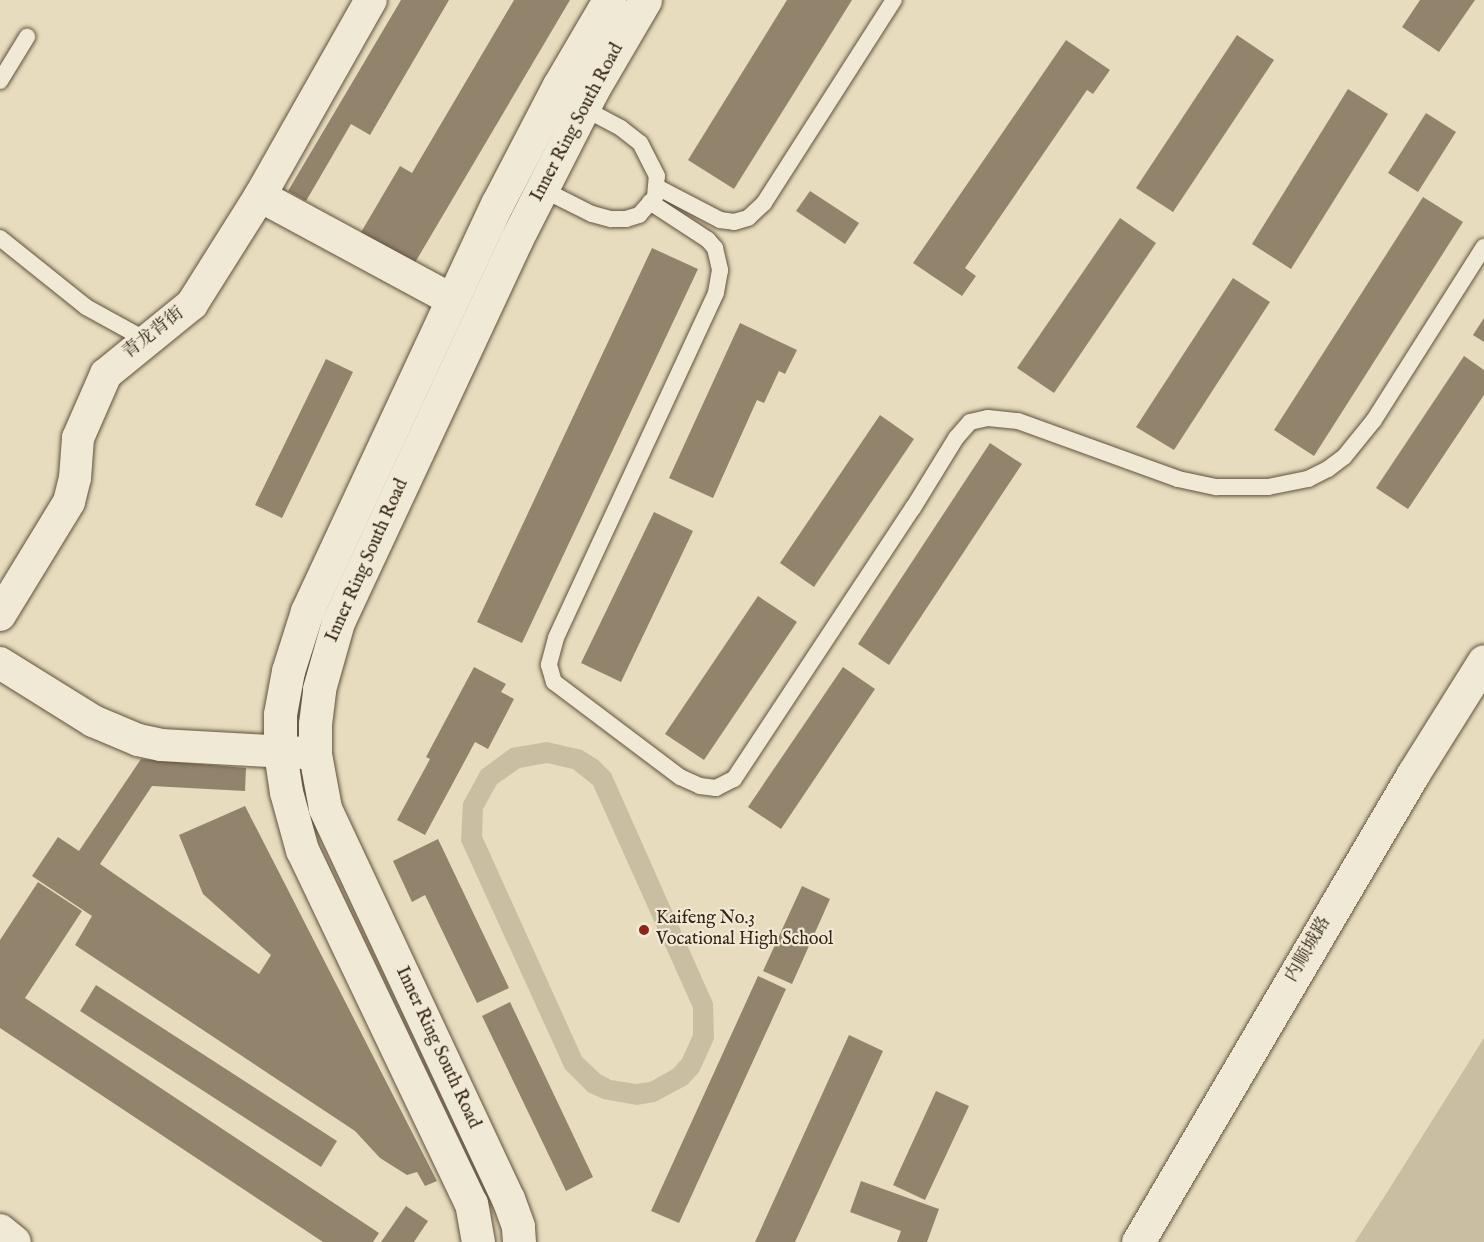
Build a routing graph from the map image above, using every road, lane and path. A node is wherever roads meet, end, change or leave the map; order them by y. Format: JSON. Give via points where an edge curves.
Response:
{"nodes":[{"id":1,"x":371,"y":0,"type":"edge"},
{"id":2,"x":609,"y":0,"type":"edge"},
{"id":3,"x":645,"y":0,"type":"edge"},
{"id":4,"x":894,"y":0,"type":"edge"},
{"id":5,"x":27,"y":37,"type":"dead end"},
{"id":6,"x":0,"y":81,"type":"edge"},
{"id":7,"x":583,"y":108,"type":"junction"},
{"id":8,"x":542,"y":189,"type":"junction"},
{"id":9,"x":654,"y":194,"type":"junction"},
{"id":10,"x":260,"y":195,"type":"junction"},
{"id":11,"x":720,"y":220,"type":"junction"},
{"id":12,"x":0,"y":238,"type":"edge"},
{"id":13,"x":708,"y":240,"type":"junction"},
{"id":14,"x":1484,"y":246,"type":"edge"},
{"id":15,"x":452,"y":300,"type":"junction"},
{"id":16,"x":146,"y":340,"type":"junction"},
{"id":17,"x":4,"y":600,"type":"edge"},
{"id":18,"x":1484,"y":661,"type":"edge"},
{"id":19,"x":0,"y":663,"type":"edge"},
{"id":20,"x":280,"y":752,"type":"junction"},
{"id":21,"x":315,"y":754,"type":"junction"},
{"id":22,"x":0,"y":1230,"type":"edge"},
{"id":23,"x":15,"y":1242,"type":"edge"},
{"id":24,"x":478,"y":1242,"type":"edge"},
{"id":25,"x":519,"y":1242,"type":"edge"},
{"id":26,"x":1138,"y":1242,"type":"edge"}],
"edges":[{"from":1,"to":10,"type":"street","name":"青龙背街"},
{"from":2,"to":15,"type":"street","name":"Inner Ring South Road","via":[[496,204]]},
{"from":3,"to":7,"type":"street","name":"Inner Ring South Road"},
{"from":4,"to":11,"type":"lane","via":[[764,203],[748,218]]},
{"from":5,"to":6,"type":"lane"},
{"from":7,"to":8,"type":"street","name":"Inner Ring South Road"},
{"from":7,"to":9,"type":"lane","via":[[640,143],[657,176]]},
{"from":8,"to":9,"type":"lane","via":[[611,219],[639,215]]},
{"from":8,"to":21,"type":"street","name":"Inner Ring South Road","via":[[338,622],[319,689]]},
{"from":9,"to":11,"type":"lane"},
{"from":9,"to":13,"type":"lane"},
{"from":10,"to":15,"type":"street"},
{"from":10,"to":16,"type":"street","name":"青龙背街","via":[[192,304]]},
{"from":11,"to":13,"type":"lane"},
{"from":12,"to":16,"type":"lane","via":[[86,307]]},
{"from":13,"to":14,"type":"lane","via":[[715,248],[718,262],[716,293],[556,638],[549,665],[554,682],[680,777],[716,788],[734,779],[970,422],[988,418],[1018,421],[1178,479],[1217,487],[1268,487],[1308,479],[1344,457],[1374,420]]},
{"from":15,"to":20,"type":"street","name":"Inner Ring South Road","via":[[307,611],[284,693]]},
{"from":16,"to":17,"type":"street","name":"青龙背街","via":[[106,374],[78,438],[69,502]]},
{"from":18,"to":26,"type":"street","name":"内顺城路","via":[[1413,774]]},
{"from":19,"to":20,"type":"street","via":[[93,721],[138,740],[161,746]]},
{"from":20,"to":21,"type":"street"},
{"from":20,"to":24,"type":"street","name":"Inner Ring South Road","via":[[292,820],[302,850],[471,1204]]},
{"from":21,"to":25,"type":"street","name":"Inner Ring South Road","via":[[325,808],[337,837],[508,1199]]},
{"from":22,"to":23,"type":"street"}]}
